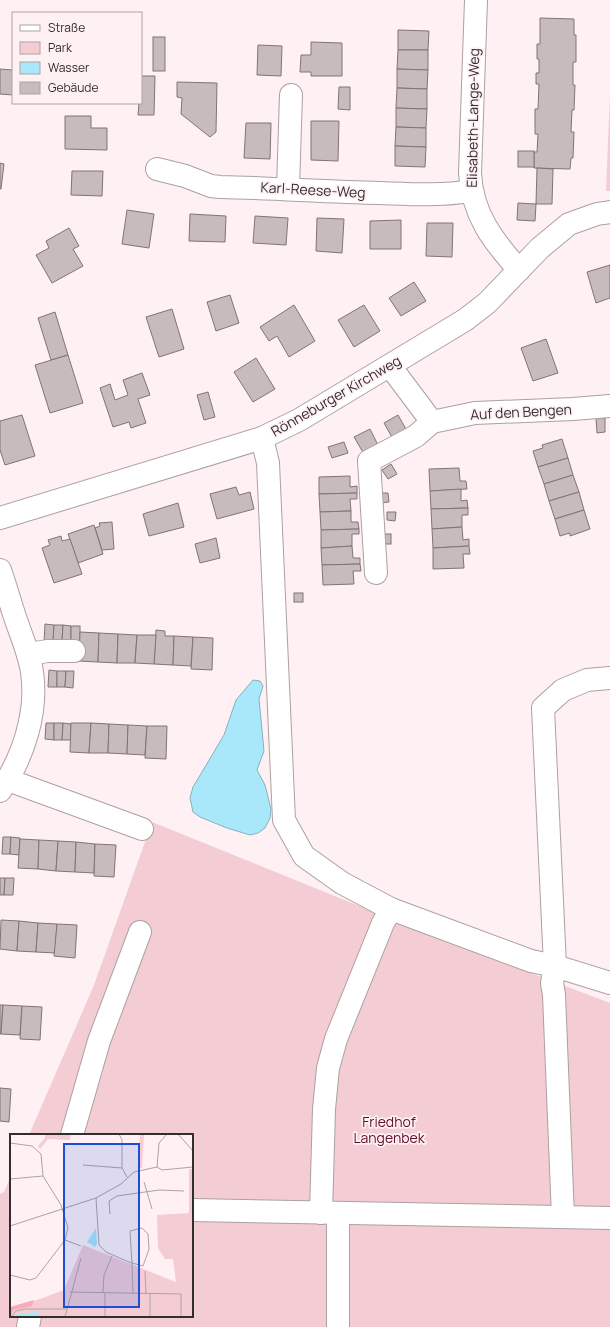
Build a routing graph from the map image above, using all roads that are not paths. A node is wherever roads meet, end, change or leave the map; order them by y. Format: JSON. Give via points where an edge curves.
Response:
{"nodes":[{"id":1,"x":476,"y":0,"type":"edge"},
{"id":2,"x":291,"y":95,"type":"dead end"},
{"id":3,"x":157,"y":169,"type":"dead end"},
{"id":4,"x":288,"y":188,"type":"junction"},
{"id":5,"x":471,"y":191,"type":"junction"},
{"id":6,"x":610,"y":212,"type":"edge"},
{"id":7,"x":519,"y":270,"type":"junction"},
{"id":8,"x":390,"y":366,"type":"junction"},
{"id":9,"x":610,"y":406,"type":"edge"},
{"id":10,"x":432,"y":422,"type":"junction"},
{"id":11,"x":262,"y":438,"type":"junction"},
{"id":12,"x":0,"y":518,"type":"edge"},
{"id":13,"x":0,"y":570,"type":"edge"},
{"id":14,"x":376,"y":573,"type":"dead end"},
{"id":15,"x":74,"y":652,"type":"dead end"},
{"id":16,"x":28,"y":654,"type":"junction"},
{"id":17,"x":610,"y":678,"type":"edge"},
{"id":18,"x":4,"y":786,"type":"edge"},
{"id":19,"x":142,"y":829,"type":"dead end"},
{"id":20,"x":391,"y":909,"type":"junction"},
{"id":21,"x":140,"y":932,"type":"dead end"},
{"id":22,"x":555,"y":966,"type":"junction"},
{"id":23,"x":610,"y":983,"type":"edge"},
{"id":24,"x":72,"y":1134,"type":"edge"},
{"id":25,"x":193,"y":1210,"type":"edge"},
{"id":26,"x":329,"y":1213,"type":"junction"},
{"id":27,"x":563,"y":1217,"type":"junction"},
{"id":28,"x":610,"y":1218,"type":"edge"},
{"id":29,"x":30,"y":1317,"type":"edge"},
{"id":30,"x":28,"y":1327,"type":"edge"},
{"id":31,"x":338,"y":1327,"type":"edge"}],
"edges":[{"from":1,"to":5,"type":"street","name":"Elisabeth-Lange-Weg"},
{"from":2,"to":4,"type":"street"},
{"from":3,"to":4,"type":"street","name":"Karl-Reese-Weg","via":[[211,186]]},
{"from":4,"to":5,"type":"street","name":"Karl-Reese-Weg","via":[[329,192],[422,194],[456,194]]},
{"from":5,"to":7,"type":"street","name":"Elisabeth-Lange-Weg","via":[[490,234]]},
{"from":6,"to":7,"type":"street","name":"Rönneburger Kirchweg","via":[[569,224]]},
{"from":7,"to":8,"type":"street","name":"Rönneburger Kirchweg","via":[[466,320]]},
{"from":8,"to":10,"type":"street"},
{"from":8,"to":11,"type":"street","name":"Rönneburger Kirchweg","via":[[299,420]]},
{"from":9,"to":10,"type":"street","name":"Auf den Bengen","via":[[475,413]]},
{"from":10,"to":14,"type":"street","name":"Auf den Bengen","via":[[416,436],[369,461]]},
{"from":11,"to":12,"type":"street","name":"Rönneburger Kirchweg"},
{"from":11,"to":20,"type":"street","via":[[268,463],[284,820],[304,856],[342,883]]},
{"from":13,"to":16,"type":"street"},
{"from":15,"to":16,"type":"street","via":[[48,651]]},
{"from":16,"to":18,"type":"street","via":[[32,673],[32,704],[20,756]]},
{"from":17,"to":22,"type":"street","via":[[587,680],[563,690],[543,708]]},
{"from":18,"to":19,"type":"street"},
{"from":20,"to":22,"type":"street","via":[[531,961]]},
{"from":20,"to":26,"type":"street","via":[[336,1039],[328,1068],[324,1109]]},
{"from":21,"to":24,"type":"street","via":[[99,1041]]},
{"from":22,"to":23,"type":"street"},
{"from":22,"to":27,"type":"street","via":[[552,983]]},
{"from":25,"to":26,"type":"street"},
{"from":26,"to":27,"type":"street"},
{"from":26,"to":31,"type":"street"},
{"from":27,"to":28,"type":"street"},
{"from":29,"to":30,"type":"street"}]}
